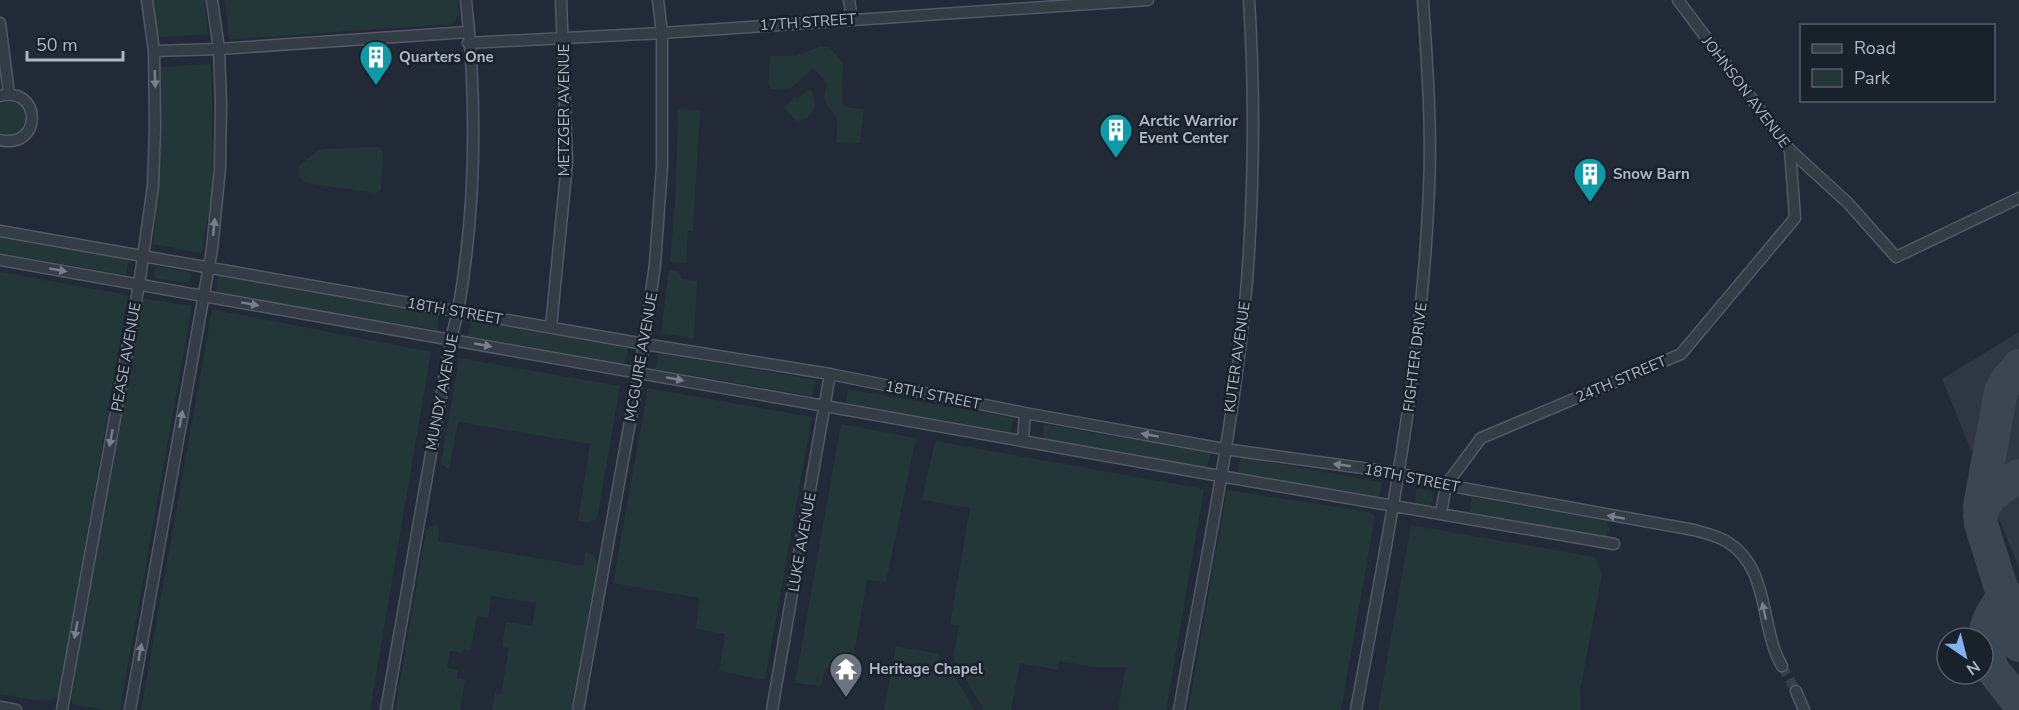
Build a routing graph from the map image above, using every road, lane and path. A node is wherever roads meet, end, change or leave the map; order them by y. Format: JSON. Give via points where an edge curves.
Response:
{"nodes":[{"id":1,"x":147,"y":0,"type":"edge"},
{"id":2,"x":212,"y":0,"type":"edge"},
{"id":3,"x":466,"y":0,"type":"edge"},
{"id":4,"x":561,"y":0,"type":"edge"},
{"id":5,"x":658,"y":0,"type":"edge"},
{"id":6,"x":849,"y":0,"type":"edge"},
{"id":7,"x":1149,"y":0,"type":"edge"},
{"id":8,"x":1249,"y":0,"type":"edge"},
{"id":9,"x":1423,"y":0,"type":"edge"},
{"id":10,"x":1678,"y":0,"type":"edge"},
{"id":11,"x":852,"y":19,"type":"junction"},
{"id":12,"x":0,"y":23,"type":"edge"},
{"id":13,"x":662,"y":33,"type":"junction"},
{"id":14,"x":564,"y":37,"type":"junction"},
{"id":15,"x":468,"y":38,"type":"junction"},
{"id":16,"x":219,"y":49,"type":"junction"},
{"id":17,"x":154,"y":51,"type":"junction"},
{"id":18,"x":4,"y":95,"type":"edge"},
{"id":19,"x":0,"y":140,"type":"edge"},
{"id":20,"x":1790,"y":150,"type":"junction"},
{"id":21,"x":2019,"y":198,"type":"edge"},
{"id":22,"x":0,"y":231,"type":"edge"},
{"id":23,"x":142,"y":256,"type":"junction"},
{"id":24,"x":0,"y":260,"type":"edge"},
{"id":25,"x":208,"y":266,"type":"junction"},
{"id":26,"x":139,"y":285,"type":"junction"},
{"id":27,"x":203,"y":296,"type":"junction"},
{"id":28,"x":458,"y":311,"type":"junction"},
{"id":29,"x":551,"y":327,"type":"junction"},
{"id":30,"x":451,"y":340,"type":"junction"},
{"id":31,"x":644,"y":344,"type":"junction"},
{"id":32,"x":639,"y":373,"type":"junction"},
{"id":33,"x":830,"y":374,"type":"junction"},
{"id":34,"x":826,"y":406,"type":"junction"},
{"id":35,"x":1025,"y":413,"type":"junction"},
{"id":36,"x":1023,"y":440,"type":"junction"},
{"id":37,"x":1224,"y":449,"type":"junction"},
{"id":38,"x":1399,"y":472,"type":"junction"},
{"id":39,"x":1220,"y":476,"type":"junction"},
{"id":40,"x":1446,"y":485,"type":"junction"},
{"id":41,"x":1394,"y":505,"type":"junction"},
{"id":42,"x":1441,"y":513,"type":"junction"},
{"id":43,"x":1614,"y":544,"type":"dead end"},
{"id":44,"x":1782,"y":666,"type":"tunnel mouth"},
{"id":45,"x":1796,"y":691,"type":"tunnel mouth"},
{"id":46,"x":0,"y":707,"type":"edge"},
{"id":47,"x":16,"y":710,"type":"edge"},
{"id":48,"x":62,"y":710,"type":"edge"},
{"id":49,"x":130,"y":710,"type":"edge"},
{"id":50,"x":386,"y":710,"type":"edge"},
{"id":51,"x":578,"y":710,"type":"edge"},
{"id":52,"x":772,"y":710,"type":"edge"},
{"id":53,"x":1179,"y":710,"type":"edge"},
{"id":54,"x":1356,"y":710,"type":"edge"},
{"id":55,"x":1803,"y":710,"type":"edge"}],
"edges":[{"from":1,"to":17,"type":"street","name":"PEASE AVENUE"},
{"from":2,"to":16,"type":"street"},
{"from":3,"to":15,"type":"street","name":"MUNDY AVENUE"},
{"from":4,"to":14,"type":"street","name":"METZGER AVENUE"},
{"from":5,"to":13,"type":"street","name":"MCGUIRE AVENUE"},
{"from":6,"to":11,"type":"street"},
{"from":7,"to":11,"type":"street","name":"17TH STREET"},
{"from":8,"to":37,"type":"street","name":"KUTER AVENUE","via":[[1254,72],[1247,278]]},
{"from":9,"to":38,"type":"street","name":"FIGHTER DRIVE","via":[[1429,188],[1413,379]]},
{"from":10,"to":20,"type":"street","name":"JOHNSON AVENUE"},
{"from":11,"to":13,"type":"street","name":"17TH STREET"},
{"from":12,"to":18,"type":"street"},
{"from":13,"to":14,"type":"street","name":"17TH STREET"},
{"from":13,"to":31,"type":"street","name":"MCGUIRE AVENUE","via":[[662,166],[656,264]]},
{"from":14,"to":15,"type":"street","name":"17TH STREET"},
{"from":14,"to":29,"type":"street","name":"METZGER AVENUE","via":[[567,163]]},
{"from":15,"to":16,"type":"street","name":"17TH STREET"},
{"from":15,"to":28,"type":"street","name":"MUNDY AVENUE","via":[[474,157]]},
{"from":16,"to":17,"type":"street","name":"17TH STREET"},
{"from":25,"to":16,"type":"street","one_way":true,"via":[[220,168]]},
{"from":17,"to":23,"type":"street","name":"PEASE AVENUE","one_way":true,"via":[[153,186]]},
{"from":18,"to":19,"type":"street","via":[[17,96],[29,106],[32,122],[17,140]]},
{"from":20,"to":21,"type":"street","name":"JOHNSON AVENUE","via":[[1848,203],[1896,257]]},
{"from":20,"to":40,"type":"street","name":"24TH STREET","via":[[1795,218],[1681,354],[1481,438]]},
{"from":22,"to":23,"type":"street","name":"18TH STREET"},
{"from":23,"to":25,"type":"street","name":"18TH STREET"},
{"from":23,"to":26,"type":"street","name":"PEASE AVENUE"},
{"from":24,"to":26,"type":"street","name":"18TH STREET","one_way":true},
{"from":25,"to":27,"type":"street"},
{"from":25,"to":28,"type":"street","name":"18TH STREET"},
{"from":26,"to":27,"type":"street","name":"18TH STREET"},
{"from":26,"to":48,"type":"street","name":"PEASE AVENUE","one_way":true},
{"from":27,"to":30,"type":"street","name":"18TH STREET","one_way":true},
{"from":49,"to":27,"type":"street","one_way":true},
{"from":28,"to":29,"type":"street","name":"18TH STREET"},
{"from":28,"to":30,"type":"street","name":"MUNDY AVENUE"},
{"from":29,"to":31,"type":"street","name":"18TH STREET"},
{"from":30,"to":32,"type":"street","name":"18TH STREET","one_way":true},
{"from":30,"to":50,"type":"street","name":"MUNDY AVENUE"},
{"from":31,"to":32,"type":"street","name":"MCGUIRE AVENUE"},
{"from":31,"to":33,"type":"street","name":"18TH STREET"},
{"from":32,"to":34,"type":"street","name":"18TH STREET","one_way":true},
{"from":32,"to":51,"type":"street","name":"MCGUIRE AVENUE"},
{"from":33,"to":34,"type":"street","name":"LUKE AVENUE"},
{"from":33,"to":35,"type":"street","name":"18TH STREET"},
{"from":34,"to":36,"type":"street","name":"18TH STREET"},
{"from":34,"to":52,"type":"street","name":"LUKE AVENUE"},
{"from":35,"to":36,"type":"street"},
{"from":37,"to":35,"type":"street","name":"18TH STREET","one_way":true},
{"from":36,"to":39,"type":"street","name":"18TH STREET"},
{"from":38,"to":37,"type":"street","name":"18TH STREET","one_way":true},
{"from":37,"to":39,"type":"street","name":"KUTER AVENUE"},
{"from":38,"to":40,"type":"street","name":"18TH STREET"},
{"from":38,"to":41,"type":"street","name":"FIGHTER DRIVE"},
{"from":39,"to":41,"type":"street","name":"18TH STREET"},
{"from":39,"to":53,"type":"street","name":"KUTER AVENUE"},
{"from":40,"to":42,"type":"street","name":"24TH STREET"},
{"from":44,"to":40,"type":"street","name":"18TH STREET","one_way":true,"via":[[1773,648],[1755,575],[1730,543],[1694,530]]},
{"from":41,"to":42,"type":"street","name":"18TH STREET"},
{"from":41,"to":54,"type":"street","name":"FIGHTER DRIVE"},
{"from":42,"to":43,"type":"street","name":"18TH STREET"},
{"from":45,"to":55,"type":"street"},
{"from":46,"to":47,"type":"street"}]}
